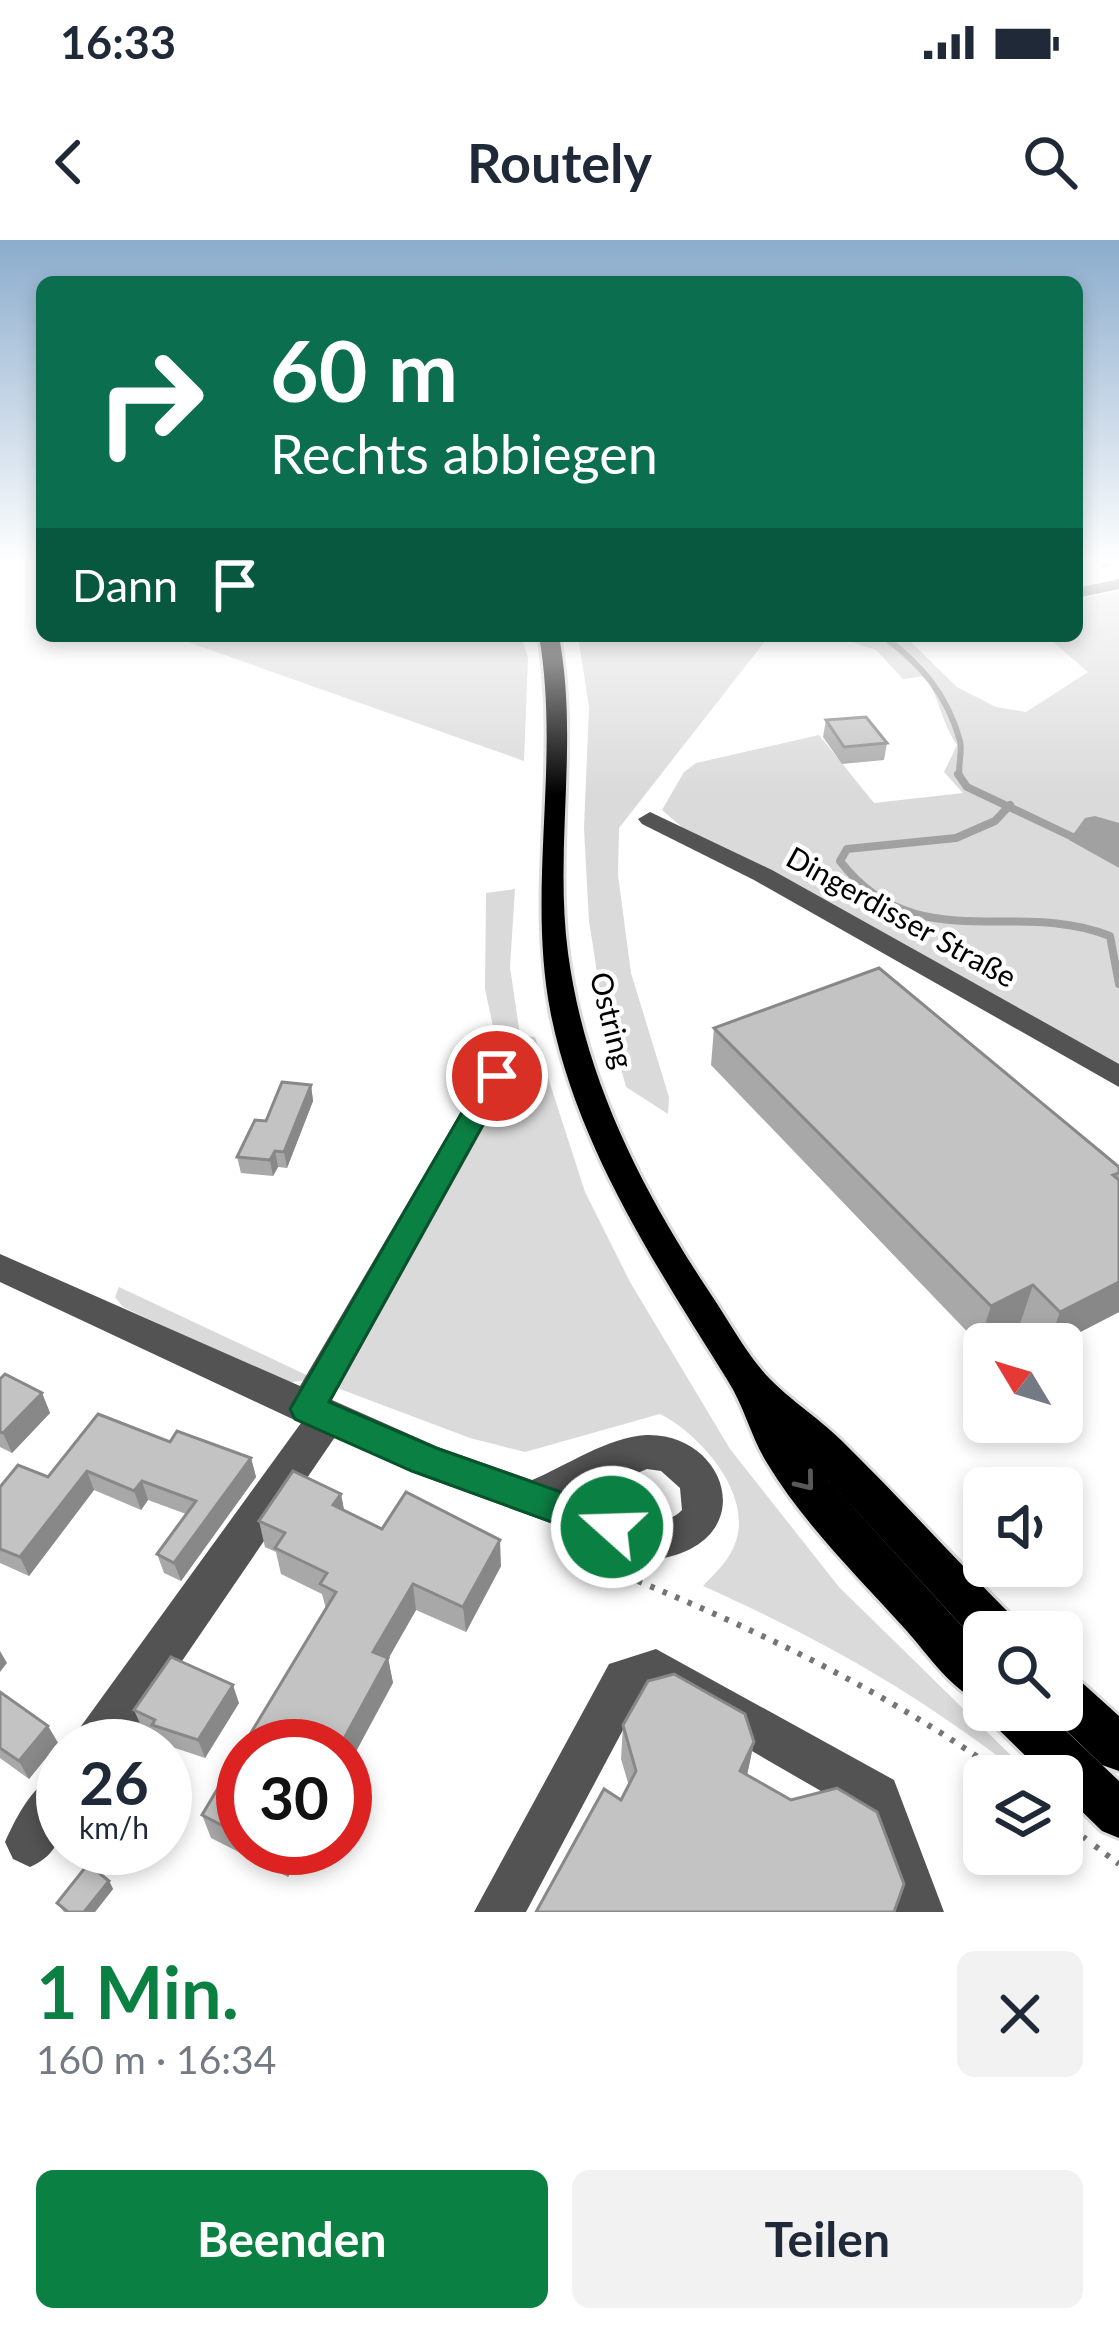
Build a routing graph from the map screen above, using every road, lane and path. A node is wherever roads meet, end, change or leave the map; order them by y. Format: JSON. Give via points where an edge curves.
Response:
{"nodes":[{"id":1,"x":550,"y":642,"type":"edge"},
{"id":2,"x":650,"y":819,"type":"dead end"},
{"id":3,"x":497,"y":1076,"type":"dead end"},
{"id":4,"x":1119,"y":1077,"type":"edge"},
{"id":5,"x":0,"y":1267,"type":"edge"},
{"id":6,"x":749,"y":1381,"type":"junction"},
{"id":7,"x":317,"y":1413,"type":"junction"},
{"id":8,"x":533,"y":1498,"type":"joint"},
{"id":9,"x":976,"y":1611,"type":"edge"},
{"id":10,"x":963,"y":1659,"type":"edge"},
{"id":11,"x":1083,"y":1715,"type":"edge"},
{"id":12,"x":114,"y":1719,"type":"edge"},
{"id":13,"x":1033,"y":1731,"type":"edge"},
{"id":14,"x":1119,"y":1748,"type":"edge"},
{"id":15,"x":974,"y":1755,"type":"edge"},
{"id":16,"x":1119,"y":1814,"type":"edge"},
{"id":17,"x":36,"y":1833,"type":"edge"},
{"id":18,"x":30,"y":1842,"type":"dead end"},
{"id":19,"x":499,"y":1912,"type":"edge"},
{"id":20,"x":919,"y":1912,"type":"edge"}],
"edges":[{"from":1,"to":6,"type":"main road","name":"Ostring","via":[[558,697],[552,916],[579,1068],[622,1182]]},
{"from":2,"to":4,"type":"street","name":"Dingerdisser Straße"},
{"from":3,"to":7,"type":"street"},
{"from":5,"to":7,"type":"street"},
{"from":6,"to":9,"type":"main road","name":"Ostring","via":[[815,1434]]},
{"from":6,"to":10,"type":"main road","name":"Ostring","one_way":true,"via":[[780,1449]]},
{"from":7,"to":8,"type":"street"},
{"from":7,"to":12,"type":"street"},
{"from":8,"to":15,"type":"path","via":[[561,1550],[776,1637],[884,1694]]},
{"from":11,"to":14,"type":"main road"},
{"from":13,"to":16,"type":"main road"},
{"from":17,"to":18,"type":"street"},
{"from":19,"to":20,"type":"street","via":[[626,1680],[656,1671],[877,1797]]}]}
